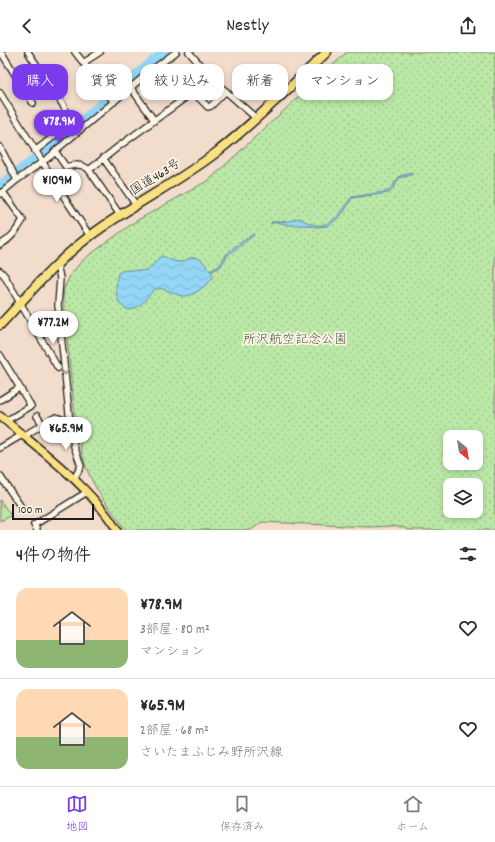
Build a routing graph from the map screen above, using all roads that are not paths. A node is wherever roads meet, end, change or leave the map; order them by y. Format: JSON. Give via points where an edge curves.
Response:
{"nodes":[{"id":1,"x":1,"y":52,"type":"edge"},
{"id":2,"x":28,"y":52,"type":"edge"},
{"id":3,"x":75,"y":52,"type":"edge"},
{"id":4,"x":100,"y":52,"type":"edge"},
{"id":5,"x":176,"y":52,"type":"edge"},
{"id":6,"x":189,"y":52,"type":"edge"},
{"id":7,"x":327,"y":52,"type":"edge"},
{"id":8,"x":83,"y":63,"type":"junction"},
{"id":9,"x":132,"y":87,"type":"edge"},
{"id":10,"x":132,"y":89,"type":"edge"},
{"id":11,"x":226,"y":91,"type":"junction"},
{"id":12,"x":0,"y":94,"type":"edge"},
{"id":13,"x":116,"y":100,"type":"edge"},
{"id":14,"x":113,"y":102,"type":"junction"},
{"id":15,"x":33,"y":104,"type":"dead end"},
{"id":16,"x":256,"y":118,"type":"junction"},
{"id":17,"x":154,"y":120,"type":"junction"},
{"id":18,"x":0,"y":147,"type":"edge"},
{"id":19,"x":55,"y":151,"type":"junction"},
{"id":20,"x":36,"y":152,"type":"junction"},
{"id":21,"x":104,"y":158,"type":"junction"},
{"id":22,"x":42,"y":160,"type":"junction"},
{"id":23,"x":89,"y":170,"type":"junction"},
{"id":24,"x":16,"y":179,"type":"junction"},
{"id":25,"x":1,"y":193,"type":"edge"},
{"id":26,"x":136,"y":205,"type":"junction"},
{"id":27,"x":120,"y":215,"type":"junction"},
{"id":28,"x":90,"y":236,"type":"junction"},
{"id":29,"x":0,"y":245,"type":"edge"},
{"id":30,"x":57,"y":264,"type":"junction"},
{"id":31,"x":0,"y":272,"type":"edge"},
{"id":32,"x":21,"y":303,"type":"junction"},
{"id":33,"x":0,"y":325,"type":"edge"},
{"id":34,"x":0,"y":356,"type":"edge"},
{"id":35,"x":58,"y":368,"type":"dead end"},
{"id":36,"x":19,"y":388,"type":"junction"},
{"id":37,"x":0,"y":398,"type":"edge"},
{"id":38,"x":37,"y":416,"type":"dead end"},
{"id":39,"x":3,"y":418,"type":"edge"},
{"id":40,"x":70,"y":423,"type":"junction"},
{"id":41,"x":43,"y":425,"type":"junction"},
{"id":42,"x":24,"y":436,"type":"junction"},
{"id":43,"x":0,"y":448,"type":"edge"},
{"id":44,"x":0,"y":476,"type":"edge"},
{"id":45,"x":74,"y":479,"type":"junction"},
{"id":46,"x":87,"y":492,"type":"junction"},
{"id":47,"x":21,"y":507,"type":"dead end"},
{"id":48,"x":37,"y":530,"type":"edge"},
{"id":49,"x":117,"y":530,"type":"edge"}],
"edges":[{"from":1,"to":15,"type":"street"},
{"from":2,"to":20,"type":"street","via":[[63,105],[71,123]]},
{"from":3,"to":8,"type":"street"},
{"from":4,"to":8,"type":"street"},
{"from":5,"to":9,"type":"street"},
{"from":6,"to":11,"type":"street","via":[[205,72]]},
{"from":7,"to":16,"type":"highway","name":"国道463号"},
{"from":8,"to":14,"type":"street"},
{"from":10,"to":17,"type":"street"},
{"from":11,"to":16,"type":"street"},
{"from":11,"to":17,"type":"street","via":[[208,107],[197,96],[191,94]]},
{"from":12,"to":20,"type":"street"},
{"from":13,"to":14,"type":"street"},
{"from":14,"to":19,"type":"street"},
{"from":16,"to":26,"type":"highway","name":"国道463号","via":[[217,152]]},
{"from":17,"to":21,"type":"street"},
{"from":18,"to":24,"type":"street"},
{"from":19,"to":22,"type":"street"},
{"from":19,"to":23,"type":"street","via":[[66,167],[78,165]]},
{"from":20,"to":22,"type":"street"},
{"from":21,"to":23,"type":"street"},
{"from":21,"to":26,"type":"street"},
{"from":22,"to":24,"type":"street"},
{"from":22,"to":28,"type":"street"},
{"from":23,"to":27,"type":"street"},
{"from":24,"to":25,"type":"street"},
{"from":25,"to":29,"type":"street","via":[[23,220],[14,235]]},
{"from":26,"to":27,"type":"highway","name":"国道463号"},
{"from":27,"to":28,"type":"highway","name":"国道463号"},
{"from":28,"to":30,"type":"highway","name":"国道463号"},
{"from":30,"to":32,"type":"highway","name":"国道463号"},
{"from":30,"to":40,"type":"street","one_way":true,"via":[[60,278],[58,304]]},
{"from":31,"to":32,"type":"street"},
{"from":32,"to":33,"type":"highway","name":"国道463号"},
{"from":32,"to":35,"type":"street"},
{"from":34,"to":36,"type":"street"},
{"from":36,"to":37,"type":"street"},
{"from":36,"to":39,"type":"street","via":[[31,406]]},
{"from":38,"to":41,"type":"street"},
{"from":39,"to":42,"type":"main road"},
{"from":40,"to":41,"type":"street","via":[[56,417]]},
{"from":40,"to":45,"type":"street","via":[[81,466]]},
{"from":41,"to":42,"type":"street"},
{"from":42,"to":43,"type":"street"},
{"from":42,"to":45,"type":"main road"},
{"from":44,"to":47,"type":"street"},
{"from":45,"to":46,"type":"main road"},
{"from":46,"to":48,"type":"street","via":[[34,525]]},
{"from":46,"to":49,"type":"main road"}]}
